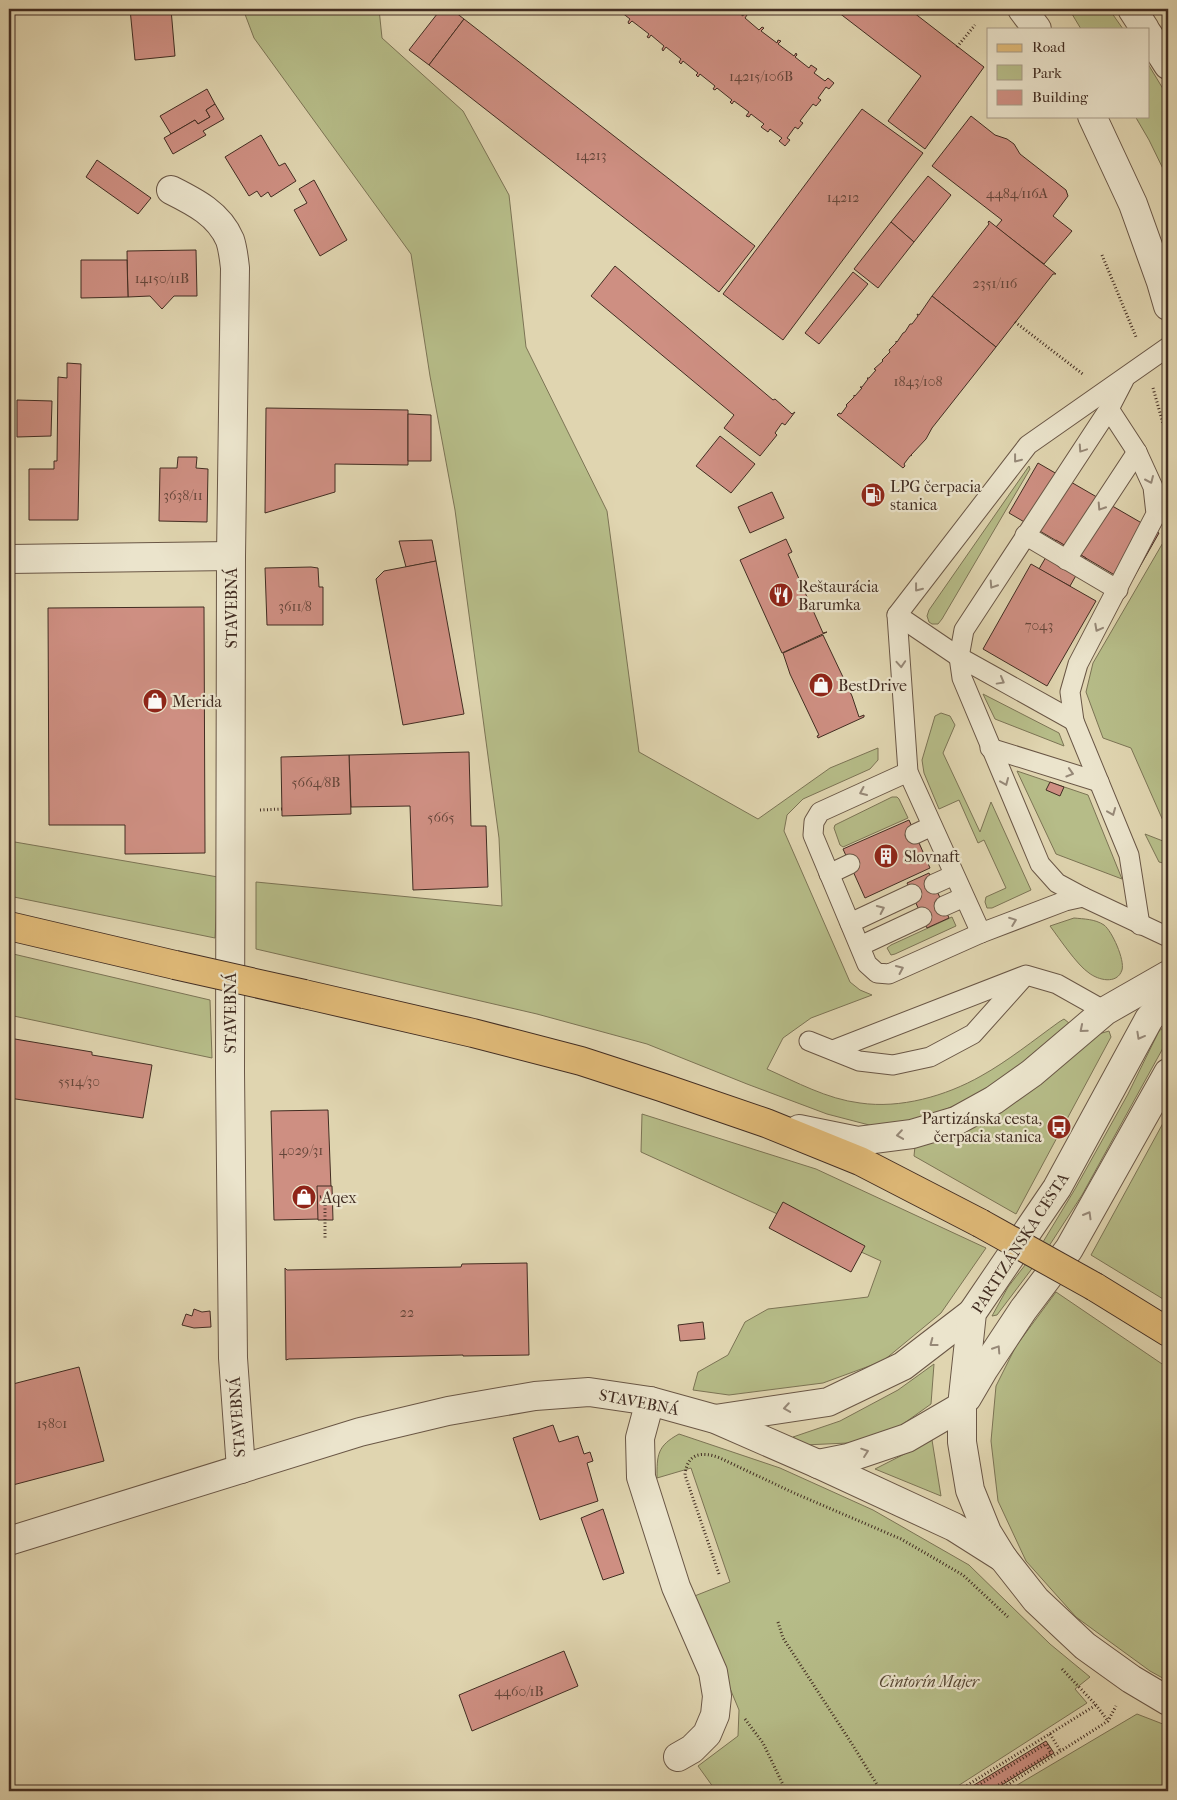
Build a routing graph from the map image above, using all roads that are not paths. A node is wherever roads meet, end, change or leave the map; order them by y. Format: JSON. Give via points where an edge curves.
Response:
{"nodes":[{"id":1,"x":1022,"y":9,"type":"edge"},
{"id":2,"x":1132,"y":9,"type":"edge"},
{"id":3,"x":1036,"y":28,"type":"edge"},
{"id":4,"x":1144,"y":28,"type":"edge"},
{"id":5,"x":1150,"y":37,"type":"edge"},
{"id":6,"x":1168,"y":64,"type":"edge"},
{"id":7,"x":1093,"y":118,"type":"edge"},
{"id":8,"x":171,"y":190,"type":"dead end"},
{"id":9,"x":1168,"y":306,"type":"edge"},
{"id":10,"x":1168,"y":346,"type":"edge"},
{"id":11,"x":1107,"y":400,"type":"junction"},
{"id":12,"x":1137,"y":452,"type":"junction"},
{"id":13,"x":1025,"y":535,"type":"junction"},
{"id":14,"x":231,"y":556,"type":"junction"},
{"id":15,"x":9,"y":559,"type":"edge"},
{"id":16,"x":1066,"y":560,"type":"junction"},
{"id":17,"x":1118,"y":590,"type":"junction"},
{"id":18,"x":897,"y":615,"type":"junction"},
{"id":19,"x":959,"y":657,"type":"junction"},
{"id":20,"x":1074,"y":722,"type":"junction"},
{"id":21,"x":990,"y":748,"type":"junction"},
{"id":22,"x":908,"y":772,"type":"junction"},
{"id":23,"x":1099,"y":782,"type":"junction"},
{"id":24,"x":932,"y":826,"type":"junction"},
{"id":25,"x":915,"y":834,"type":"dead end"},
{"id":26,"x":850,"y":864,"type":"dead end"},
{"id":27,"x":829,"y":874,"type":"junction"},
{"id":28,"x":954,"y":874,"type":"junction"},
{"id":29,"x":934,"y":884,"type":"dead end"},
{"id":30,"x":912,"y":894,"type":"dead end"},
{"id":31,"x":964,"y":897,"type":"junction"},
{"id":32,"x":1083,"y":897,"type":"junction"},
{"id":33,"x":944,"y":906,"type":"dead end"},
{"id":34,"x":922,"y":917,"type":"dead end"},
{"id":35,"x":850,"y":923,"type":"junction"},
{"id":36,"x":1140,"y":925,"type":"junction"},
{"id":37,"x":9,"y":926,"type":"edge"},
{"id":38,"x":981,"y":933,"type":"junction"},
{"id":39,"x":1168,"y":938,"type":"edge"},
{"id":40,"x":860,"y":946,"type":"junction"},
{"id":41,"x":1026,"y":974,"type":"junction"},
{"id":42,"x":1168,"y":975,"type":"edge"},
{"id":43,"x":1168,"y":996,"type":"edge"},
{"id":44,"x":1105,"y":1011,"type":"junction"},
{"id":45,"x":809,"y":1040,"type":"dead end"},
{"id":46,"x":833,"y":1050,"type":"junction"},
{"id":47,"x":1168,"y":1073,"type":"edge"},
{"id":48,"x":766,"y":1123,"type":"junction"},
{"id":49,"x":972,"y":1313,"type":"junction"},
{"id":50,"x":1168,"y":1332,"type":"edge"},
{"id":51,"x":650,"y":1401,"type":"junction"},
{"id":52,"x":962,"y":1406,"type":"junction"},
{"id":53,"x":715,"y":1419,"type":"junction"},
{"id":54,"x":818,"y":1464,"type":"junction"},
{"id":55,"x":241,"y":1469,"type":"junction"},
{"id":56,"x":9,"y":1541,"type":"edge"},
{"id":57,"x":1004,"y":1558,"type":"junction"},
{"id":58,"x":1168,"y":1701,"type":"edge"},
{"id":59,"x":678,"y":1758,"type":"dead end"}],
"edges":[{"from":1,"to":3,"type":"street"},
{"from":2,"to":4,"type":"street"},
{"from":5,"to":6,"type":"street"},
{"from":7,"to":9,"type":"street","via":[[1133,204]]},
{"from":8,"to":14,"type":"street","name":"STAVEBNÁ","via":[[200,204],[220,222],[231,241],[235,268],[235,319]]},
{"from":10,"to":11,"type":"lane","via":[[1126,376]]},
{"from":11,"to":12,"type":"lane"},
{"from":11,"to":13,"type":"lane","one_way":true},
{"from":11,"to":18,"type":"lane","one_way":true,"via":[[1028,445]]},
{"from":12,"to":16,"type":"lane","one_way":true},
{"from":12,"to":17,"type":"lane","one_way":true,"via":[[1153,487],[1156,514]]},
{"from":13,"to":16,"type":"lane"},
{"from":13,"to":19,"type":"lane","one_way":true,"via":[[964,630]]},
{"from":14,"to":15,"type":"street","name":"STAVEBNÁ"},
{"from":14,"to":55,"type":"street","name":"STAVEBNÁ","via":[[230,1109],[233,1358]]},
{"from":16,"to":17,"type":"lane"},
{"from":17,"to":20,"type":"lane","one_way":true,"via":[[1078,664],[1070,692]]},
{"from":18,"to":19,"type":"lane"},
{"from":18,"to":22,"type":"lane","one_way":true},
{"from":19,"to":20,"type":"lane","one_way":true},
{"from":19,"to":21,"type":"lane","via":[[962,678]]},
{"from":20,"to":23,"type":"lane"},
{"from":21,"to":23,"type":"lane","one_way":true},
{"from":21,"to":32,"type":"lane","one_way":true,"via":[[1040,864],[1057,883]]},
{"from":22,"to":24,"type":"lane"},
{"from":22,"to":27,"type":"lane","one_way":true,"via":[[820,812],[814,822],[813,835]]},
{"from":23,"to":36,"type":"lane","one_way":true,"via":[[1129,855]]},
{"from":24,"to":25,"type":"lane"},
{"from":24,"to":28,"type":"lane"},
{"from":26,"to":27,"type":"lane"},
{"from":27,"to":35,"type":"lane"},
{"from":28,"to":29,"type":"lane"},
{"from":28,"to":31,"type":"lane"},
{"from":35,"to":30,"type":"lane","one_way":true},
{"from":31,"to":33,"type":"lane"},
{"from":31,"to":38,"type":"lane"},
{"from":32,"to":36,"type":"lane"},
{"from":38,"to":32,"type":"lane","one_way":true},
{"from":34,"to":40,"type":"lane"},
{"from":35,"to":40,"type":"lane"},
{"from":36,"to":39,"type":"lane"},
{"from":37,"to":48,"type":"main road","bridge":true,"via":[[581,1061]]},
{"from":40,"to":38,"type":"lane","one_way":true,"via":[[867,964],[877,972],[889,974]]},
{"from":41,"to":44,"type":"lane","via":[[1057,984]]},
{"from":41,"to":46,"type":"lane"},
{"from":41,"to":46,"type":"lane","via":[[972,1034],[930,1058],[893,1065],[859,1061]]},
{"from":42,"to":44,"type":"street"},
{"from":43,"to":49,"type":"street","name":"PARTIZÁNSKA CESTA","one_way":true,"via":[[1149,1019],[1057,1188]]},
{"from":44,"to":48,"type":"street","one_way":true,"via":[[1032,1073],[994,1100],[956,1120],[912,1134],[858,1141]]},
{"from":45,"to":46,"type":"lane"},
{"from":52,"to":47,"type":"street","one_way":true,"via":[[1023,1310],[1069,1249]]},
{"from":48,"to":50,"type":"main road","bridge":true,"via":[[860,1161],[980,1223]]},
{"from":49,"to":52,"type":"street","name":"PARTIZÁNSKA CESTA"},
{"from":49,"to":53,"type":"street","name":"STAVEBNÁ","one_way":true,"via":[[903,1366],[828,1402]]},
{"from":51,"to":53,"type":"street","name":"STAVEBNÁ"},
{"from":51,"to":55,"type":"street","name":"STAVEBNÁ","via":[[589,1392],[535,1396],[448,1411],[360,1432]]},
{"from":51,"to":59,"type":"street","via":[[640,1438],[641,1478],[676,1587],[712,1672],[717,1696],[715,1715],[707,1734]]},
{"from":54,"to":52,"type":"street","one_way":true,"via":[[848,1458],[907,1438]]},
{"from":52,"to":57,"type":"street","name":"PARTIZÁNSKA CESTA","via":[[962,1442],[970,1490],[987,1532]]},
{"from":53,"to":54,"type":"street","name":"STAVEBNÁ"},
{"from":54,"to":57,"type":"street","name":"STAVEBNÁ","via":[[954,1527]]},
{"from":55,"to":56,"type":"street","name":"STAVEBNÁ"},
{"from":57,"to":58,"type":"street","name":"PARTIZÁNSKA CESTA","via":[[1036,1600],[1085,1646]]}]}
